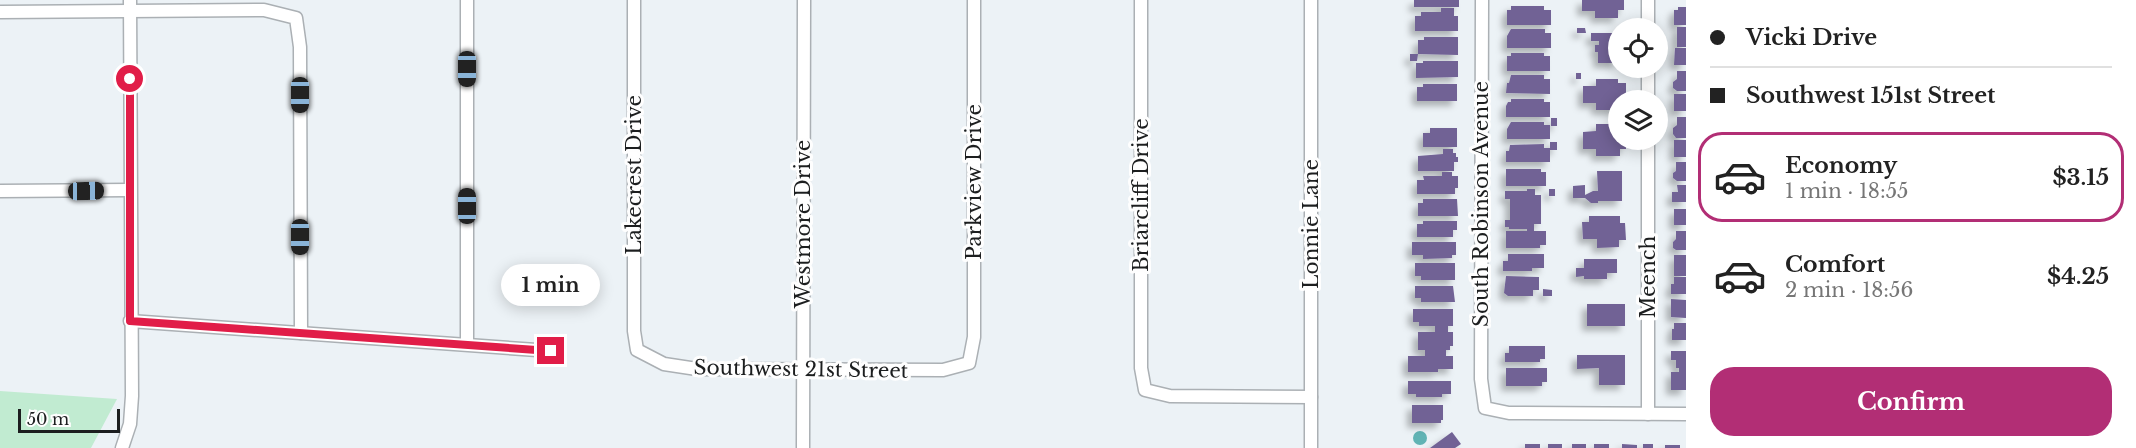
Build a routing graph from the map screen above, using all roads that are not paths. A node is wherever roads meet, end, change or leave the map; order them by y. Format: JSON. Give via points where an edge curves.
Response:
{"nodes":[{"id":1,"x":467,"y":0,"type":"edge"},
{"id":2,"x":634,"y":0,"type":"edge"},
{"id":3,"x":804,"y":0,"type":"edge"},
{"id":4,"x":974,"y":0,"type":"edge"},
{"id":5,"x":1141,"y":0,"type":"edge"},
{"id":6,"x":1311,"y":0,"type":"edge"},
{"id":7,"x":1482,"y":0,"type":"edge"},
{"id":8,"x":1648,"y":0,"type":"edge"},
{"id":9,"x":130,"y":6,"type":"edge"},
{"id":10,"x":0,"y":12,"type":"edge"},
{"id":11,"x":1648,"y":18,"type":"edge"},
{"id":12,"x":1648,"y":150,"type":"edge"},
{"id":13,"x":129,"y":190,"type":"junction"},
{"id":14,"x":0,"y":192,"type":"edge"},
{"id":15,"x":130,"y":321,"type":"junction"},
{"id":16,"x":301,"y":333,"type":"junction"},
{"id":17,"x":467,"y":344,"type":"junction"},
{"id":18,"x":637,"y":350,"type":"joint"},
{"id":19,"x":551,"y":351,"type":"dead end"},
{"id":20,"x":969,"y":363,"type":"joint"},
{"id":21,"x":803,"y":370,"type":"junction"},
{"id":22,"x":1311,"y":397,"type":"junction"},
{"id":23,"x":1648,"y":414,"type":"junction"},
{"id":24,"x":1686,"y":414,"type":"edge"},
{"id":25,"x":122,"y":448,"type":"edge"},
{"id":26,"x":803,"y":448,"type":"edge"},
{"id":27,"x":1311,"y":448,"type":"edge"}],
"edges":[{"from":1,"to":17,"type":"street"},
{"from":2,"to":18,"type":"street","name":"Lakecrest Drive"},
{"from":3,"to":21,"type":"street","name":"Westmore Drive"},
{"from":4,"to":20,"type":"street","name":"Parkview Drive","via":[[974,337]]},
{"from":5,"to":22,"type":"street","name":"Briarcliff Drive","via":[[1141,368],[1145,390],[1170,396]]},
{"from":6,"to":22,"type":"street","name":"Lonnie Lane"},
{"from":7,"to":23,"type":"street","name":"South Robinson Avenue","via":[[1481,379],[1485,408],[1509,413]]},
{"from":8,"to":11,"type":"street"},
{"from":9,"to":10,"type":"street"},
{"from":9,"to":13,"type":"street"},
{"from":9,"to":16,"type":"street","via":[[264,10],[296,18],[300,47]]},
{"from":12,"to":23,"type":"street","name":"Meench"},
{"from":13,"to":14,"type":"street"},
{"from":13,"to":15,"type":"street"},
{"from":15,"to":16,"type":"street"},
{"from":15,"to":25,"type":"street","via":[[131,413]]},
{"from":16,"to":17,"type":"street"},
{"from":17,"to":19,"type":"street"},
{"from":18,"to":21,"type":"street","name":"Southwest 21st Street","via":[[664,364],[697,369]]},
{"from":20,"to":21,"type":"street","name":"Southwest 21st Street","via":[[943,370]]},
{"from":21,"to":26,"type":"street","name":"Westmore Drive"},
{"from":22,"to":27,"type":"street","name":"Lonnie Lane"},
{"from":23,"to":24,"type":"street"}]}
